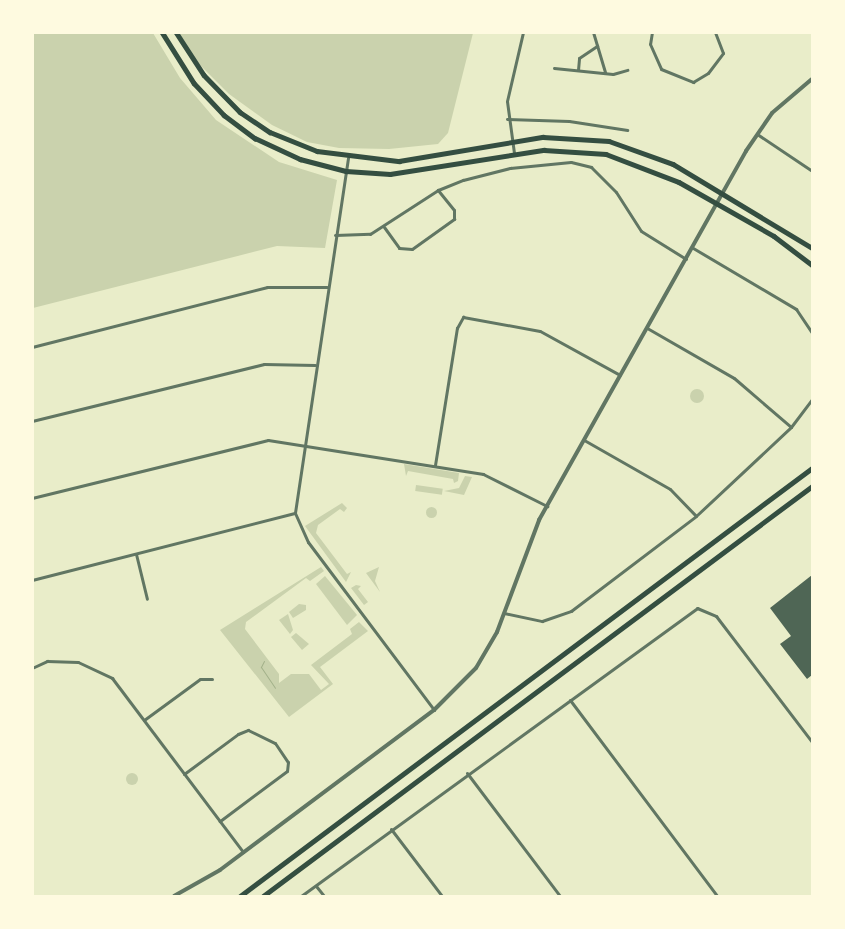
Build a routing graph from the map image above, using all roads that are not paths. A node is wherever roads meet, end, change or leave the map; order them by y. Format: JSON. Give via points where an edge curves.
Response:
{"nodes":[{"id":1,"x":162,"y":32,"type":"edge"},
{"id":2,"x":176,"y":32,"type":"edge"},
{"id":3,"x":523,"y":32,"type":"edge"},
{"id":4,"x":593,"y":32,"type":"edge"},
{"id":5,"x":652,"y":32,"type":"edge"},
{"id":6,"x":717,"y":34,"type":"edge"},
{"id":7,"x":597,"y":46,"type":"junction"},
{"id":8,"x":554,"y":68,"type":"dead end"},
{"id":9,"x":578,"y":70,"type":"junction"},
{"id":10,"x":627,"y":70,"type":"dead end"},
{"id":11,"x":605,"y":72,"type":"junction"},
{"id":12,"x":812,"y":79,"type":"edge"},
{"id":13,"x":507,"y":119,"type":"junction"},
{"id":14,"x":627,"y":130,"type":"dead end"},
{"id":15,"x":757,"y":134,"type":"junction"},
{"id":16,"x":512,"y":141,"type":"junction"},
{"id":17,"x":514,"y":153,"type":"junction"},
{"id":18,"x":348,"y":158,"type":"junction"},
{"id":19,"x":346,"y":171,"type":"junction"},
{"id":20,"x":812,"y":171,"type":"edge"},
{"id":21,"x":438,"y":190,"type":"junction"},
{"id":22,"x":723,"y":192,"type":"junction"},
{"id":23,"x":717,"y":204,"type":"junction"},
{"id":24,"x":384,"y":227,"type":"junction"},
{"id":25,"x":335,"y":234,"type":"junction"},
{"id":26,"x":693,"y":248,"type":"junction"},
{"id":27,"x":812,"y":248,"type":"edge"},
{"id":28,"x":687,"y":259,"type":"junction"},
{"id":29,"x":812,"y":265,"type":"edge"},
{"id":30,"x":327,"y":288,"type":"junction"},
{"id":31,"x":647,"y":328,"type":"junction"},
{"id":32,"x":812,"y":333,"type":"edge"},
{"id":33,"x":32,"y":347,"type":"edge"},
{"id":34,"x":315,"y":366,"type":"junction"},
{"id":35,"x":620,"y":375,"type":"junction"},
{"id":36,"x":812,"y":399,"type":"edge"},
{"id":37,"x":32,"y":421,"type":"edge"},
{"id":38,"x":791,"y":427,"type":"junction"},
{"id":39,"x":584,"y":440,"type":"junction"},
{"id":40,"x":304,"y":445,"type":"junction"},
{"id":41,"x":435,"y":465,"type":"junction"},
{"id":42,"x":812,"y":468,"type":"edge"},
{"id":43,"x":812,"y":486,"type":"edge"},
{"id":44,"x":32,"y":498,"type":"edge"},
{"id":45,"x":547,"y":506,"type":"junction"},
{"id":46,"x":295,"y":513,"type":"junction"},
{"id":47,"x":696,"y":516,"type":"junction"},
{"id":48,"x":136,"y":554,"type":"junction"},
{"id":49,"x":32,"y":580,"type":"edge"},
{"id":50,"x":147,"y":599,"type":"dead end"},
{"id":51,"x":504,"y":613,"type":"junction"},
{"id":52,"x":32,"y":668,"type":"edge"},
{"id":53,"x":212,"y":678,"type":"dead end"},
{"id":54,"x":570,"y":700,"type":"junction"},
{"id":55,"x":434,"y":710,"type":"junction"},
{"id":56,"x":144,"y":720,"type":"junction"},
{"id":57,"x":812,"y":742,"type":"edge"},
{"id":58,"x":467,"y":773,"type":"junction"},
{"id":59,"x":184,"y":774,"type":"junction"},
{"id":60,"x":220,"y":821,"type":"junction"},
{"id":61,"x":391,"y":829,"type":"junction"},
{"id":62,"x":243,"y":852,"type":"junction"},
{"id":63,"x":316,"y":886,"type":"junction"},
{"id":64,"x":174,"y":896,"type":"edge"},
{"id":65,"x":240,"y":896,"type":"edge"},
{"id":66,"x":263,"y":896,"type":"edge"},
{"id":67,"x":301,"y":896,"type":"edge"},
{"id":68,"x":324,"y":896,"type":"edge"},
{"id":69,"x":442,"y":896,"type":"edge"},
{"id":70,"x":560,"y":896,"type":"edge"},
{"id":71,"x":716,"y":896,"type":"edge"}],
"edges":[{"from":1,"to":19,"type":"main road","via":[[194,83],[240,128],[293,156]]},
{"from":2,"to":18,"type":"main road","via":[[204,75],[248,118],[298,144]]},
{"from":3,"to":13,"type":"street","via":[[510,78]]},
{"from":4,"to":7,"type":"street"},
{"from":5,"to":6,"type":"street","via":[[650,44],[661,69],[693,82],[720,59],[724,48]]},
{"from":7,"to":9,"type":"street","via":[[579,58]]},
{"from":7,"to":11,"type":"street"},
{"from":8,"to":9,"type":"street"},
{"from":9,"to":11,"type":"street"},
{"from":10,"to":11,"type":"street"},
{"from":12,"to":15,"type":"street","via":[[778,106]]},
{"from":13,"to":14,"type":"street","via":[[589,123]]},
{"from":13,"to":16,"type":"street"},
{"from":15,"to":20,"type":"street"},
{"from":15,"to":22,"type":"street"},
{"from":16,"to":17,"type":"street"},
{"from":16,"to":18,"type":"main road","via":[[408,160]]},
{"from":16,"to":22,"type":"main road","via":[[574,136],[620,144],[662,159]]},
{"from":17,"to":19,"type":"main road","via":[[409,173]]},
{"from":17,"to":23,"type":"main road","via":[[563,149],[617,156],[657,170]]},
{"from":18,"to":19,"type":"street"},
{"from":19,"to":25,"type":"street"},
{"from":21,"to":24,"type":"street"},
{"from":21,"to":24,"type":"street","via":[[455,215],[427,239],[404,250]]},
{"from":21,"to":28,"type":"street","via":[[510,168],[571,162],[591,167],[616,192],[641,231]]},
{"from":22,"to":23,"type":"street"},
{"from":22,"to":27,"type":"main road"},
{"from":23,"to":26,"type":"street"},
{"from":23,"to":29,"type":"main road","via":[[782,241]]},
{"from":24,"to":25,"type":"street","via":[[366,235]]},
{"from":25,"to":30,"type":"street"},
{"from":26,"to":28,"type":"street"},
{"from":26,"to":32,"type":"street","via":[[796,308]]},
{"from":28,"to":31,"type":"street"},
{"from":30,"to":33,"type":"street","via":[[267,287]]},
{"from":30,"to":34,"type":"street"},
{"from":31,"to":35,"type":"street"},
{"from":31,"to":38,"type":"street","via":[[734,378]]},
{"from":34,"to":37,"type":"street","via":[[264,364]]},
{"from":34,"to":40,"type":"street"},
{"from":35,"to":39,"type":"street"},
{"from":35,"to":41,"type":"street","via":[[540,331],[472,317],[460,319]]},
{"from":36,"to":38,"type":"street"},
{"from":38,"to":47,"type":"street"},
{"from":39,"to":45,"type":"street"},
{"from":39,"to":47,"type":"street","via":[[670,489]]},
{"from":40,"to":41,"type":"street"},
{"from":40,"to":44,"type":"street","via":[[268,440],[234,446]]},
{"from":40,"to":46,"type":"street"},
{"from":41,"to":45,"type":"street","via":[[491,476]]},
{"from":42,"to":65,"type":"highway"},
{"from":43,"to":66,"type":"highway"},
{"from":45,"to":51,"type":"street"},
{"from":46,"to":48,"type":"street"},
{"from":46,"to":55,"type":"street","via":[[308,542]]},
{"from":47,"to":51,"type":"street","via":[[561,616],[542,621]]},
{"from":48,"to":49,"type":"street"},
{"from":48,"to":50,"type":"street"},
{"from":51,"to":55,"type":"street","via":[[476,668]]},
{"from":52,"to":56,"type":"street","via":[[47,661],[78,662],[112,678]]},
{"from":53,"to":56,"type":"street","via":[[200,679]]},
{"from":54,"to":57,"type":"street","via":[[692,611],[706,608],[716,616]]},
{"from":54,"to":58,"type":"street"},
{"from":54,"to":71,"type":"street"},
{"from":55,"to":62,"type":"street"},
{"from":56,"to":59,"type":"street"},
{"from":58,"to":61,"type":"street"},
{"from":58,"to":70,"type":"street"},
{"from":59,"to":60,"type":"street"},
{"from":59,"to":60,"type":"street","via":[[248,730],[275,743],[288,762],[287,772]]},
{"from":60,"to":62,"type":"street"},
{"from":61,"to":63,"type":"street"},
{"from":61,"to":69,"type":"street"},
{"from":62,"to":64,"type":"street"},
{"from":63,"to":67,"type":"street"},
{"from":63,"to":68,"type":"street"}]}
